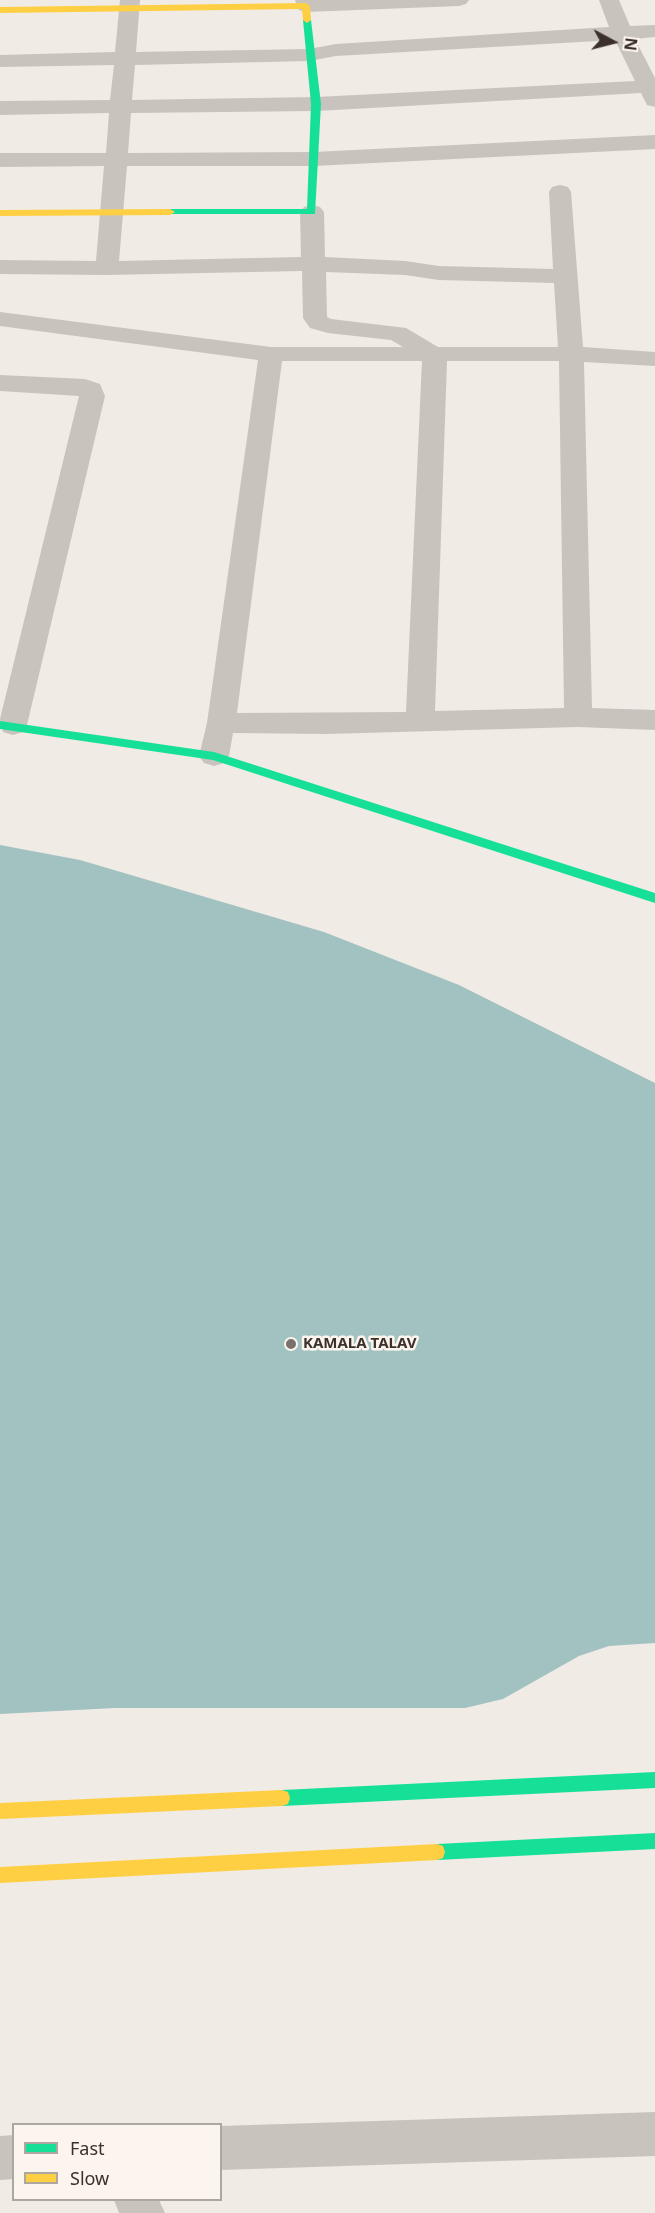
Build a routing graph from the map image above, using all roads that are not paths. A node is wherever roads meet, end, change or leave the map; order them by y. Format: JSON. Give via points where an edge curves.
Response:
{"nodes":[{"id":1,"x":459,"y":0,"type":"edge"},
{"id":2,"x":609,"y":0,"type":"edge"},
{"id":3,"x":306,"y":3,"type":"edge"},
{"id":4,"x":129,"y":4,"type":"edge"},
{"id":5,"x":44,"y":5,"type":"edge"},
{"id":6,"x":0,"y":10,"type":"edge"},
{"id":7,"x":655,"y":31,"type":"edge"},
{"id":8,"x":622,"y":33,"type":"junction"},
{"id":9,"x":309,"y":55,"type":"junction"},
{"id":10,"x":126,"y":60,"type":"junction"},
{"id":11,"x":0,"y":61,"type":"edge"},
{"id":12,"x":653,"y":91,"type":"edge"},
{"id":13,"x":316,"y":104,"type":"junction"},
{"id":14,"x":122,"y":107,"type":"junction"},
{"id":15,"x":0,"y":108,"type":"edge"},
{"id":16,"x":655,"y":142,"type":"edge"},
{"id":17,"x":118,"y":158,"type":"junction"},
{"id":18,"x":314,"y":159,"type":"junction"},
{"id":19,"x":0,"y":160,"type":"edge"},
{"id":20,"x":560,"y":192,"type":"dead end"},
{"id":21,"x":312,"y":212,"type":"junction"},
{"id":22,"x":0,"y":213,"type":"edge"},
{"id":23,"x":114,"y":213,"type":"junction"},
{"id":24,"x":313,"y":264,"type":"junction"},
{"id":25,"x":0,"y":267,"type":"edge"},
{"id":26,"x":107,"y":268,"type":"junction"},
{"id":27,"x":566,"y":276,"type":"junction"},
{"id":28,"x":0,"y":319,"type":"edge"},
{"id":29,"x":271,"y":354,"type":"junction"},
{"id":30,"x":571,"y":354,"type":"junction"},
{"id":31,"x":435,"y":355,"type":"junction"},
{"id":32,"x":655,"y":359,"type":"edge"},
{"id":33,"x":0,"y":383,"type":"edge"},
{"id":34,"x":578,"y":717,"type":"junction"},
{"id":35,"x":420,"y":720,"type":"junction"},
{"id":36,"x":655,"y":720,"type":"edge"},
{"id":37,"x":221,"y":723,"type":"junction"},
{"id":38,"x":7,"y":725,"type":"edge"},
{"id":39,"x":214,"y":756,"type":"junction"},
{"id":40,"x":655,"y":898,"type":"edge"},
{"id":41,"x":655,"y":1780,"type":"edge"},
{"id":42,"x":0,"y":1811,"type":"edge"},
{"id":43,"x":655,"y":1841,"type":"edge"},
{"id":44,"x":0,"y":1875,"type":"edge"},
{"id":45,"x":655,"y":2134,"type":"edge"},
{"id":46,"x":222,"y":2148,"type":"edge"}],
"edges":[{"from":1,"to":3,"type":"street"},
{"from":2,"to":8,"type":"street"},
{"from":3,"to":4,"type":"street"},
{"from":3,"to":9,"type":"street"},
{"from":4,"to":5,"type":"street"},
{"from":4,"to":10,"type":"street"},
{"from":5,"to":6,"type":"street"},
{"from":7,"to":8,"type":"street"},
{"from":8,"to":9,"type":"street","via":[[336,50]]},
{"from":8,"to":12,"type":"street"},
{"from":9,"to":10,"type":"street"},
{"from":9,"to":13,"type":"street"},
{"from":10,"to":11,"type":"street"},
{"from":10,"to":14,"type":"street"},
{"from":12,"to":13,"type":"street"},
{"from":13,"to":14,"type":"street"},
{"from":13,"to":18,"type":"street"},
{"from":14,"to":15,"type":"street"},
{"from":14,"to":17,"type":"street"},
{"from":16,"to":18,"type":"street"},
{"from":17,"to":18,"type":"street"},
{"from":17,"to":19,"type":"street"},
{"from":17,"to":23,"type":"street"},
{"from":18,"to":21,"type":"street"},
{"from":20,"to":27,"type":"street"},
{"from":21,"to":23,"type":"street"},
{"from":21,"to":24,"type":"street"},
{"from":22,"to":23,"type":"street"},
{"from":23,"to":26,"type":"street"},
{"from":24,"to":26,"type":"street"},
{"from":24,"to":27,"type":"street","via":[[439,273]]},
{"from":24,"to":31,"type":"street","via":[[315,318],[319,323],[397,333]]},
{"from":25,"to":26,"type":"street"},
{"from":27,"to":30,"type":"street"},
{"from":28,"to":29,"type":"street"},
{"from":29,"to":31,"type":"street"},
{"from":29,"to":37,"type":"street"},
{"from":30,"to":31,"type":"street"},
{"from":30,"to":32,"type":"street"},
{"from":30,"to":34,"type":"street"},
{"from":31,"to":35,"type":"street"},
{"from":33,"to":38,"type":"street","via":[[85,387],[91,389],[92,396]]},
{"from":34,"to":35,"type":"street"},
{"from":34,"to":36,"type":"street"},
{"from":35,"to":37,"type":"street"},
{"from":37,"to":39,"type":"street"},
{"from":38,"to":39,"type":"street"},
{"from":39,"to":40,"type":"street"},
{"from":41,"to":42,"type":"street"},
{"from":43,"to":44,"type":"street"},
{"from":45,"to":46,"type":"street"}]}
